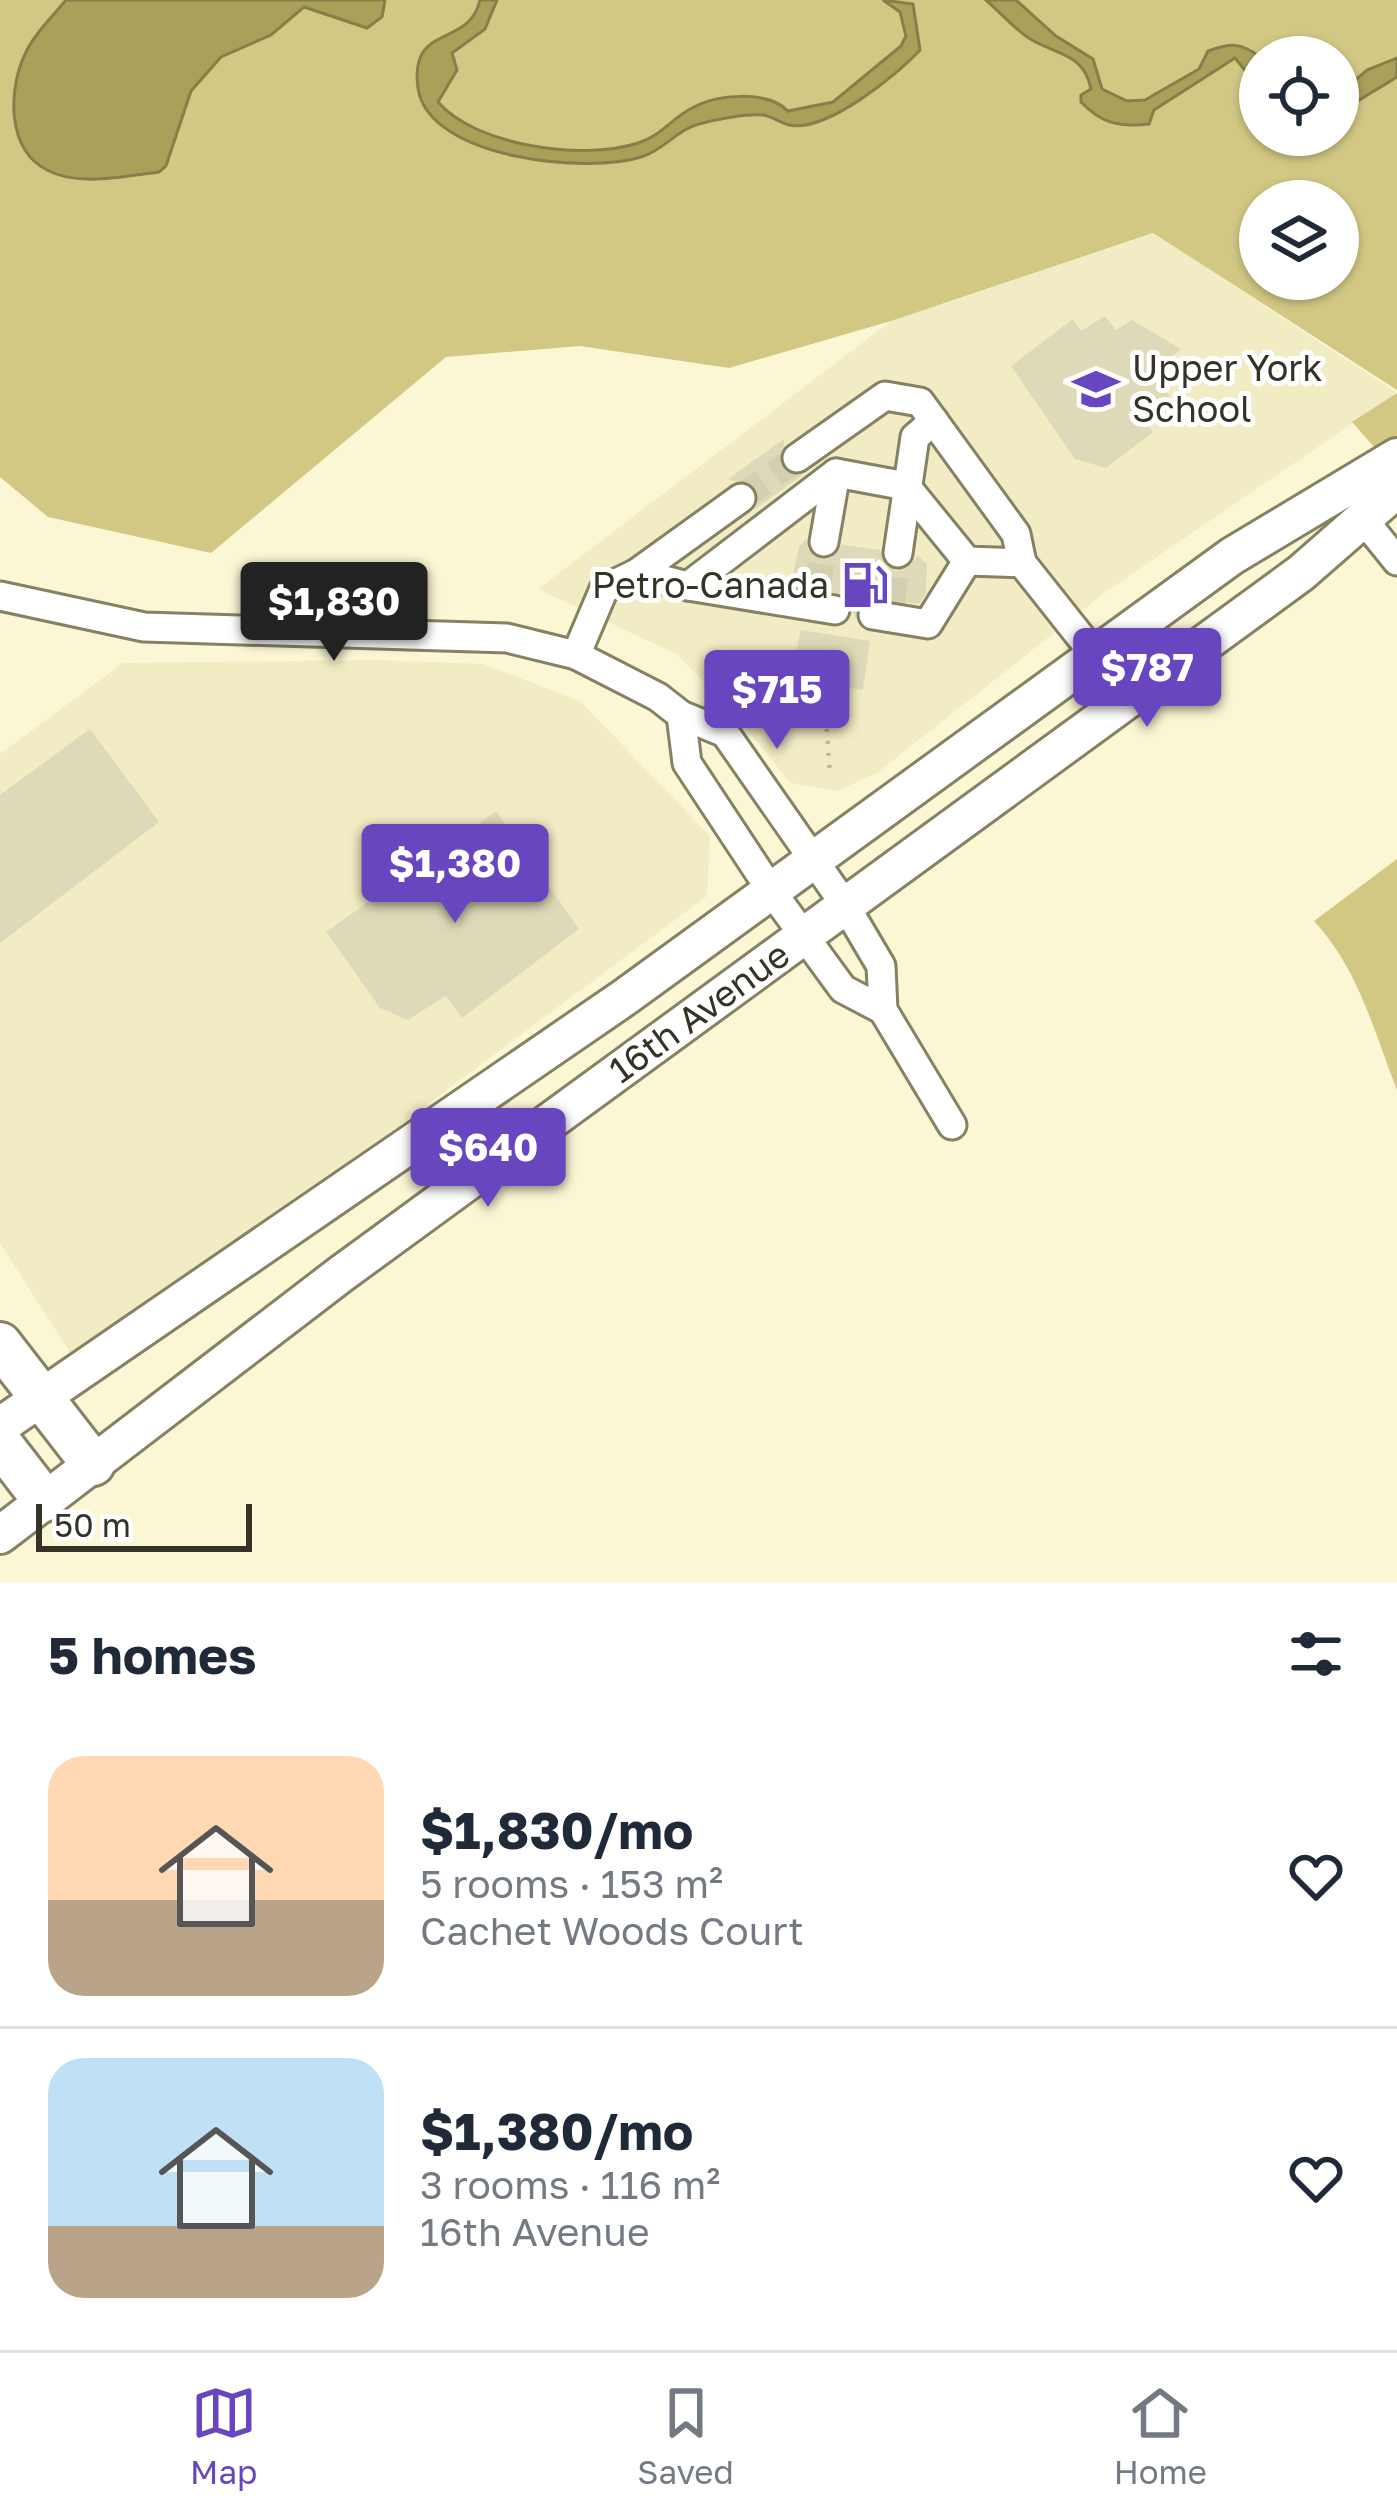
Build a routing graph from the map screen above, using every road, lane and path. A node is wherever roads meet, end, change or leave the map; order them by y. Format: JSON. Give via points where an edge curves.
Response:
{"nodes":[{"id":1,"x":934,"y":421,"type":"junction"},
{"id":2,"x":1397,"y":457,"type":"edge"},
{"id":3,"x":797,"y":458,"type":"tunnel mouth"},
{"id":4,"x":836,"y":473,"type":"junction"},
{"id":5,"x":906,"y":486,"type":"junction"},
{"id":6,"x":1397,"y":489,"type":"edge"},
{"id":7,"x":741,"y":498,"type":"tunnel mouth"},
{"id":8,"x":1363,"y":519,"type":"junction"},
{"id":9,"x":824,"y":542,"type":"tunnel mouth"},
{"id":10,"x":898,"y":553,"type":"tunnel mouth"},
{"id":11,"x":1397,"y":560,"type":"edge"},
{"id":12,"x":967,"y":561,"type":"junction"},
{"id":13,"x":1022,"y":563,"type":"junction"},
{"id":14,"x":637,"y":573,"type":"junction"},
{"id":15,"x":688,"y":586,"type":"junction"},
{"id":16,"x":0,"y":596,"type":"edge"},
{"id":17,"x":822,"y":603,"type":"dead end"},
{"id":18,"x":885,"y":612,"type":"dead end"},
{"id":19,"x":576,"y":655,"type":"junction"},
{"id":20,"x":1095,"y":655,"type":"junction"},
{"id":21,"x":824,"y":693,"type":"dead end"},
{"id":22,"x":680,"y":715,"type":"junction"},
{"id":23,"x":830,"y":775,"type":"dead end"},
{"id":24,"x":815,"y":862,"type":"junction"},
{"id":25,"x":772,"y":892,"type":"junction"},
{"id":26,"x":845,"y":905,"type":"junction"},
{"id":27,"x":803,"y":935,"type":"junction"},
{"id":28,"x":883,"y":1010,"type":"junction"},
{"id":29,"x":952,"y":1125,"type":"dead end"},
{"id":30,"x":0,"y":1344,"type":"edge"},
{"id":31,"x":40,"y":1396,"type":"junction"},
{"id":32,"x":0,"y":1426,"type":"edge"},
{"id":33,"x":0,"y":1443,"type":"edge"},
{"id":34,"x":93,"y":1464,"type":"junction"},
{"id":35,"x":44,"y":1500,"type":"junction"},
{"id":36,"x":0,"y":1535,"type":"edge"}],
"edges":[{"from":1,"to":3,"type":"street","via":[[920,402],[885,396]]},
{"from":1,"to":5,"type":"street","via":[[915,437]]},
{"from":1,"to":13,"type":"street","via":[[1016,534]]},
{"from":2,"to":20,"type":"main road","name":"16th Avenue","via":[[1232,556]]},
{"from":4,"to":5,"type":"street"},
{"from":4,"to":9,"type":"street"},
{"from":4,"to":15,"type":"street"},
{"from":5,"to":10,"type":"street"},
{"from":5,"to":12,"type":"street"},
{"from":6,"to":8,"type":"main road","name":"16th Avenue"},
{"from":7,"to":14,"type":"street"},
{"from":8,"to":11,"type":"street"},
{"from":8,"to":26,"type":"main road","name":"16th Avenue","via":[[1301,573]]},
{"from":12,"to":13,"type":"street"},
{"from":12,"to":18,"type":"street","via":[[928,624]]},
{"from":13,"to":20,"type":"street"},
{"from":14,"to":15,"type":"street"},
{"from":14,"to":19,"type":"street","via":[[604,589]]},
{"from":15,"to":17,"type":"street"},
{"from":16,"to":19,"type":"street","via":[[144,627],[506,638]]},
{"from":19,"to":22,"type":"street"},
{"from":20,"to":24,"type":"main road","name":"16th Avenue"},
{"from":21,"to":23,"type":"path"},
{"from":22,"to":24,"type":"street","via":[[725,734]]},
{"from":22,"to":25,"type":"street","via":[[687,763]]},
{"from":24,"to":25,"type":"main road","name":"16th Avenue"},
{"from":24,"to":26,"type":"street"},
{"from":25,"to":27,"type":"street"},
{"from":25,"to":31,"type":"main road","name":"16th Avenue"},
{"from":26,"to":27,"type":"main road","name":"16th Avenue"},
{"from":26,"to":28,"type":"street","via":[[881,966]]},
{"from":27,"to":28,"type":"street","via":[[843,989]]},
{"from":27,"to":34,"type":"main road","name":"16th Avenue"},
{"from":28,"to":29,"type":"street"},
{"from":30,"to":31,"type":"highway"},
{"from":31,"to":32,"type":"main road","name":"16th Avenue"},
{"from":31,"to":34,"type":"highway"},
{"from":33,"to":35,"type":"highway"},
{"from":34,"to":35,"type":"main road","name":"16th Avenue"},
{"from":35,"to":36,"type":"main road","name":"16th Avenue"}]}
